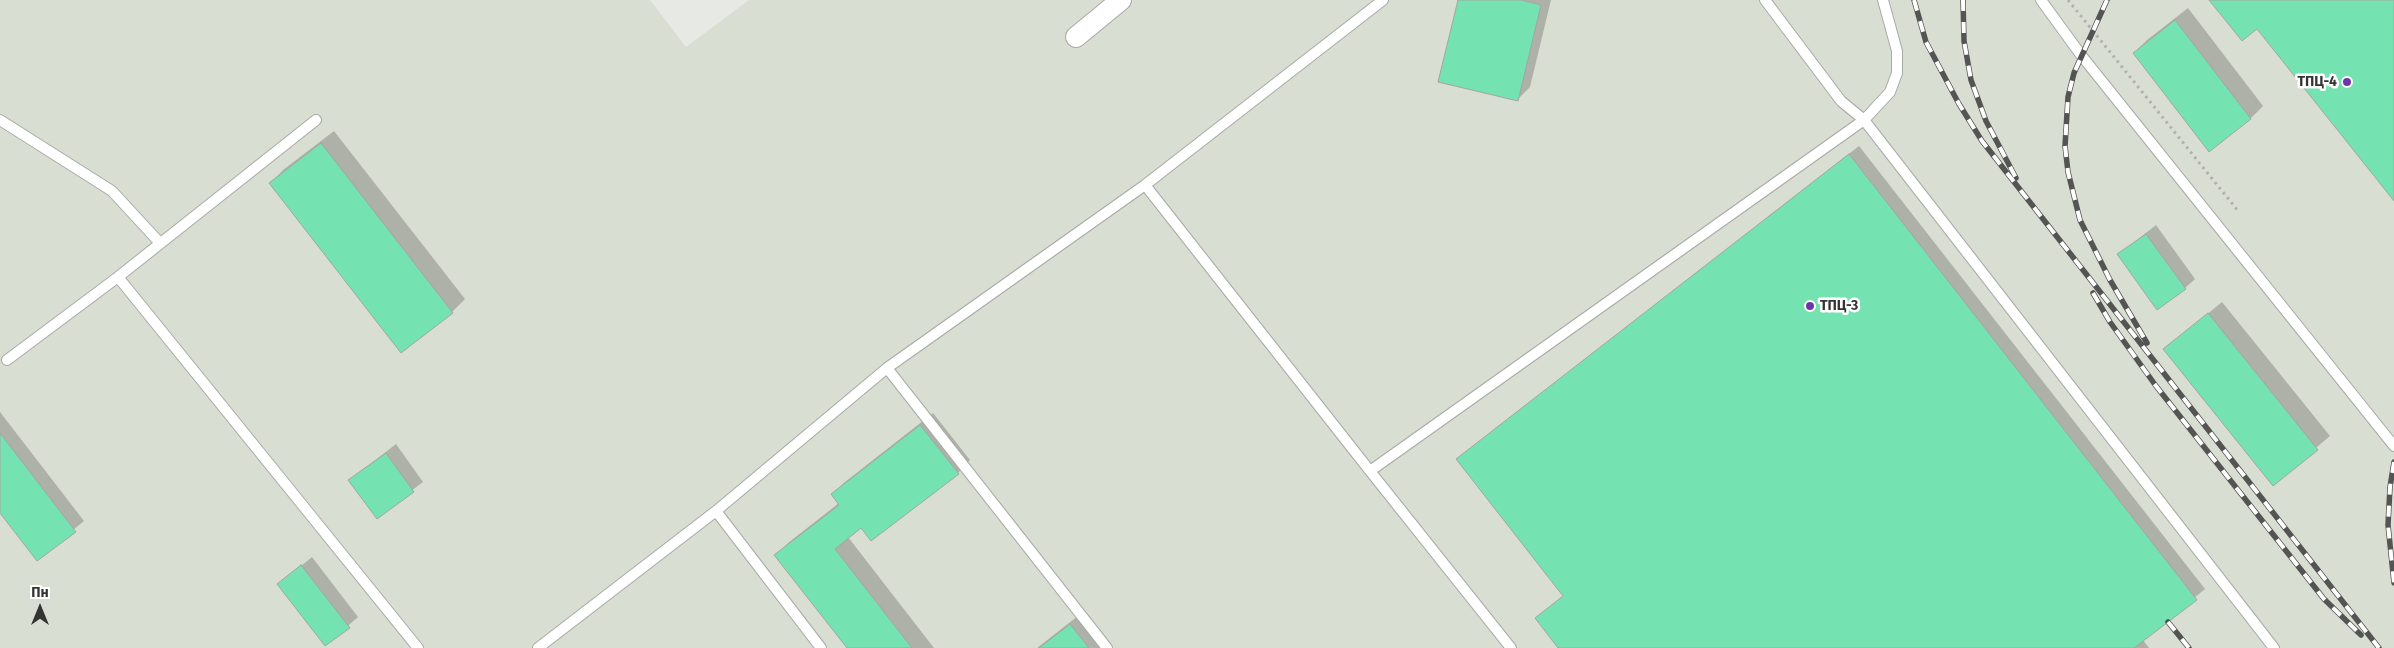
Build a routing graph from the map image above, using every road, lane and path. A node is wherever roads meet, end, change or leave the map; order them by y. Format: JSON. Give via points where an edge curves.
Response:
{"nodes":[{"id":1,"x":1121,"y":0,"type":"edge"},
{"id":2,"x":1383,"y":0,"type":"edge"},
{"id":3,"x":1765,"y":0,"type":"edge"},
{"id":4,"x":1883,"y":0,"type":"edge"},
{"id":5,"x":2041,"y":0,"type":"edge"},
{"id":6,"x":2068,"y":0,"type":"edge"},
{"id":7,"x":1076,"y":38,"type":"dead end"},
{"id":8,"x":0,"y":120,"type":"edge"},
{"id":9,"x":316,"y":120,"type":"dead end"},
{"id":10,"x":1864,"y":120,"type":"junction"},
{"id":11,"x":1145,"y":185,"type":"junction"},
{"id":12,"x":2239,"y":212,"type":"dead end"},
{"id":13,"x":160,"y":244,"type":"junction"},
{"id":14,"x":118,"y":277,"type":"junction"},
{"id":15,"x":7,"y":360,"type":"dead end"},
{"id":16,"x":887,"y":368,"type":"junction"},
{"id":17,"x":2394,"y":446,"type":"edge"},
{"id":18,"x":1370,"y":471,"type":"junction"},
{"id":19,"x":716,"y":511,"type":"junction"},
{"id":20,"x":418,"y":648,"type":"edge"},
{"id":21,"x":538,"y":648,"type":"edge"},
{"id":22,"x":821,"y":648,"type":"edge"},
{"id":23,"x":1107,"y":648,"type":"edge"},
{"id":24,"x":1511,"y":648,"type":"edge"},
{"id":25,"x":2274,"y":648,"type":"edge"}],
"edges":[{"from":1,"to":7,"type":"street"},
{"from":2,"to":11,"type":"lane"},
{"from":3,"to":10,"type":"lane","via":[[1841,101]]},
{"from":4,"to":10,"type":"lane","via":[[1897,51],[1897,73],[1890,92]]},
{"from":5,"to":17,"type":"lane"},
{"from":6,"to":12,"type":"path"},
{"from":8,"to":13,"type":"lane","via":[[112,190]]},
{"from":9,"to":13,"type":"lane"},
{"from":10,"to":18,"type":"lane"},
{"from":10,"to":25,"type":"lane"},
{"from":11,"to":16,"type":"lane"},
{"from":11,"to":18,"type":"lane"},
{"from":13,"to":14,"type":"lane"},
{"from":14,"to":15,"type":"lane"},
{"from":14,"to":20,"type":"lane"},
{"from":16,"to":19,"type":"lane"},
{"from":16,"to":23,"type":"lane"},
{"from":18,"to":24,"type":"lane"},
{"from":19,"to":21,"type":"lane"},
{"from":19,"to":22,"type":"lane"}]}
